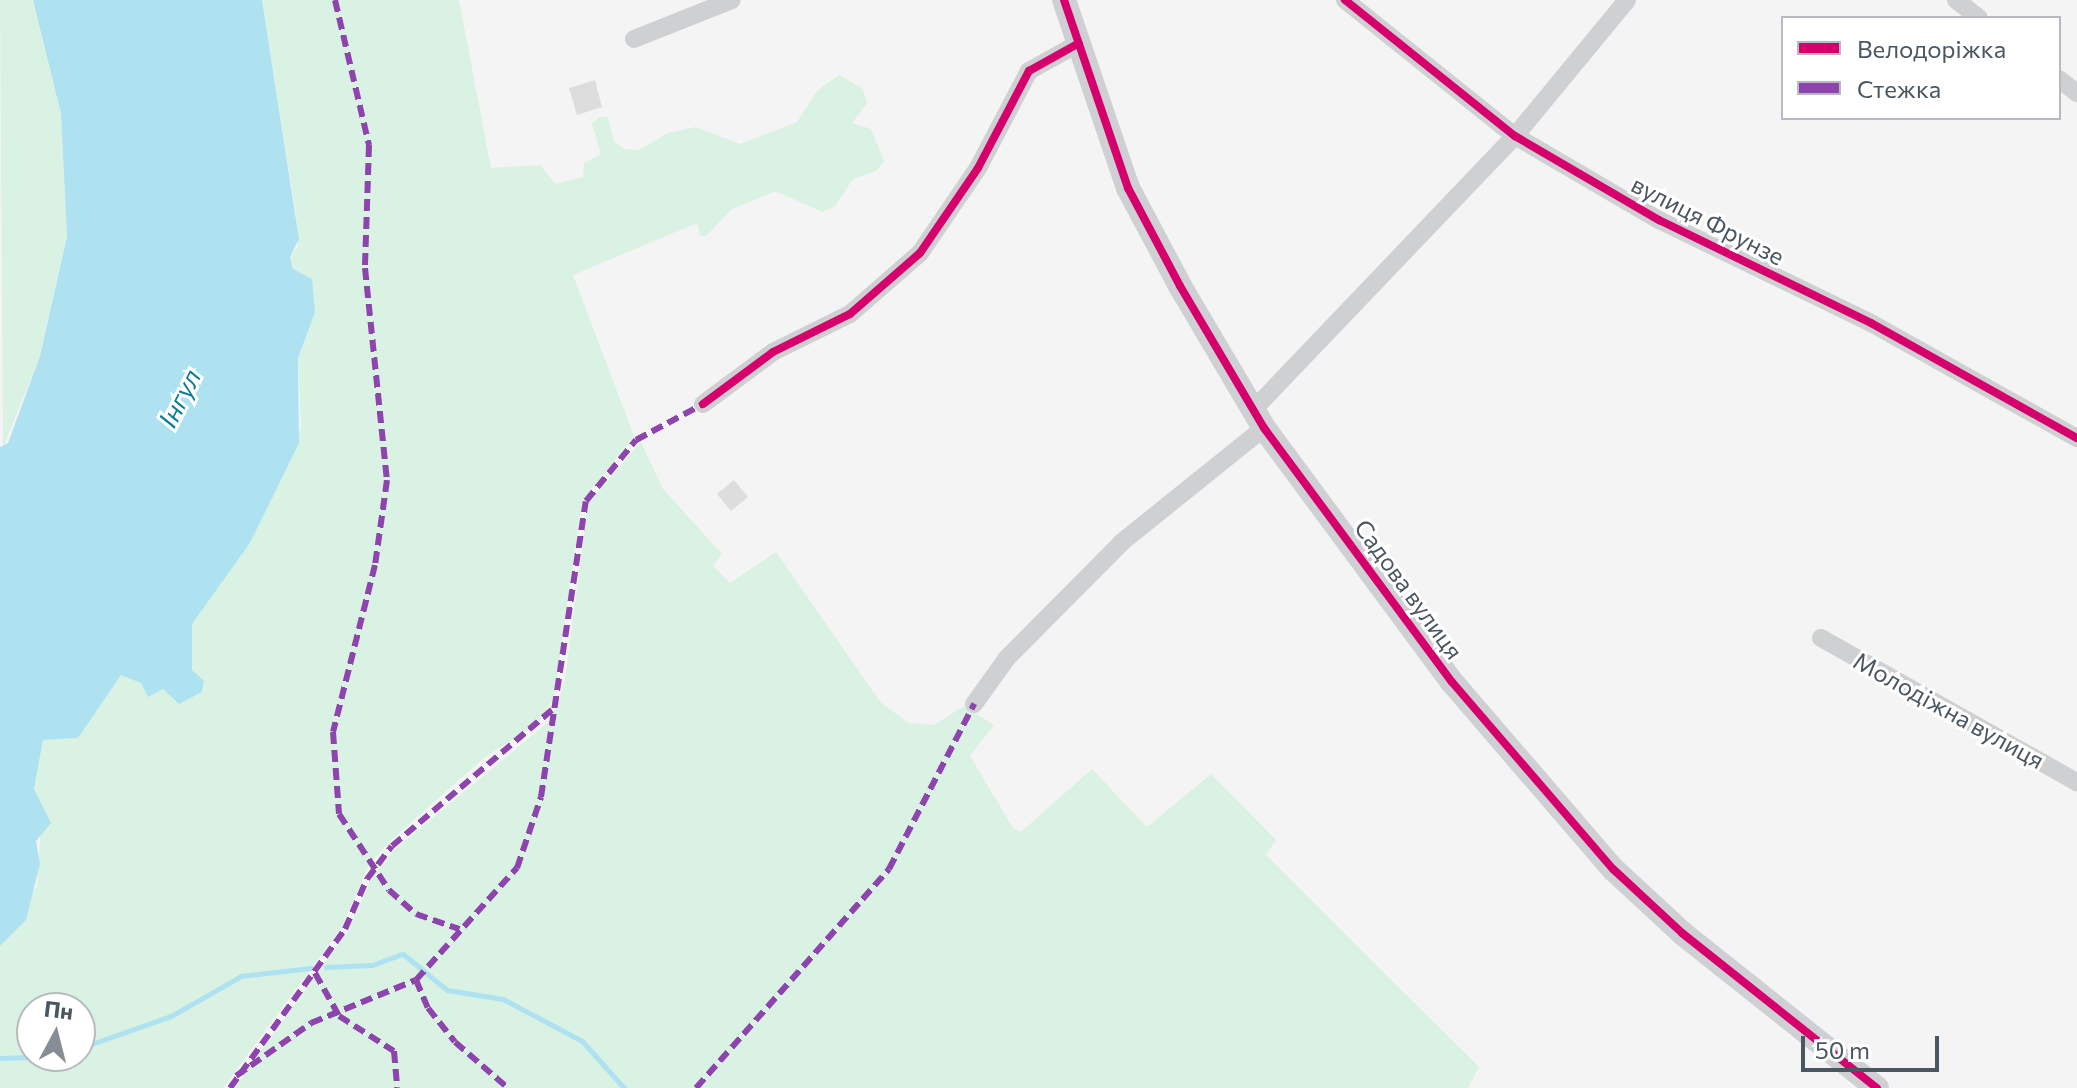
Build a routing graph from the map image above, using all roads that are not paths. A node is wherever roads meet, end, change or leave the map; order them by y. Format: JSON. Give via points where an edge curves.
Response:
{"nodes":[{"id":1,"x":732,"y":0,"type":"edge"},
{"id":2,"x":1064,"y":0,"type":"edge"},
{"id":3,"x":1345,"y":0,"type":"edge"},
{"id":4,"x":1627,"y":0,"type":"edge"},
{"id":5,"x":1956,"y":0,"type":"edge"},
{"id":6,"x":1976,"y":16,"type":"edge"},
{"id":7,"x":634,"y":39,"type":"dead end"},
{"id":8,"x":1079,"y":43,"type":"junction"},
{"id":9,"x":2061,"y":81,"type":"edge"},
{"id":10,"x":2077,"y":93,"type":"edge"},
{"id":11,"x":1515,"y":136,"type":"junction"},
{"id":12,"x":703,"y":404,"type":"dead end"},
{"id":13,"x":1259,"y":418,"type":"junction"},
{"id":14,"x":2077,"y":438,"type":"edge"},
{"id":15,"x":1821,"y":638,"type":"dead end"},
{"id":16,"x":974,"y":704,"type":"dead end"},
{"id":17,"x":2077,"y":782,"type":"edge"},
{"id":18,"x":1877,"y":1088,"type":"edge"}],
"edges":[{"from":1,"to":7,"type":"street"},
{"from":2,"to":8,"type":"street","name":"Садова вулиця"},
{"from":3,"to":11,"type":"street","name":"вулиця Фрунзе"},
{"from":4,"to":11,"type":"street"},
{"from":5,"to":6,"type":"street"},
{"from":8,"to":12,"type":"street","via":[[1029,71],[978,168],[920,253],[850,314],[773,352]]},
{"from":8,"to":13,"type":"street","name":"Садова вулиця","via":[[1128,188]]},
{"from":9,"to":10,"type":"street"},
{"from":11,"to":13,"type":"street"},
{"from":11,"to":14,"type":"street","name":"вулиця Фрунзе","via":[[1659,220],[1871,323]]},
{"from":13,"to":16,"type":"street","via":[[1122,542],[1007,658]]},
{"from":13,"to":18,"type":"street","name":"Садова вулиця","via":[[1452,682],[1556,809],[1682,933]]},
{"from":15,"to":17,"type":"street","name":"Молодіжна вулиця"}]}
